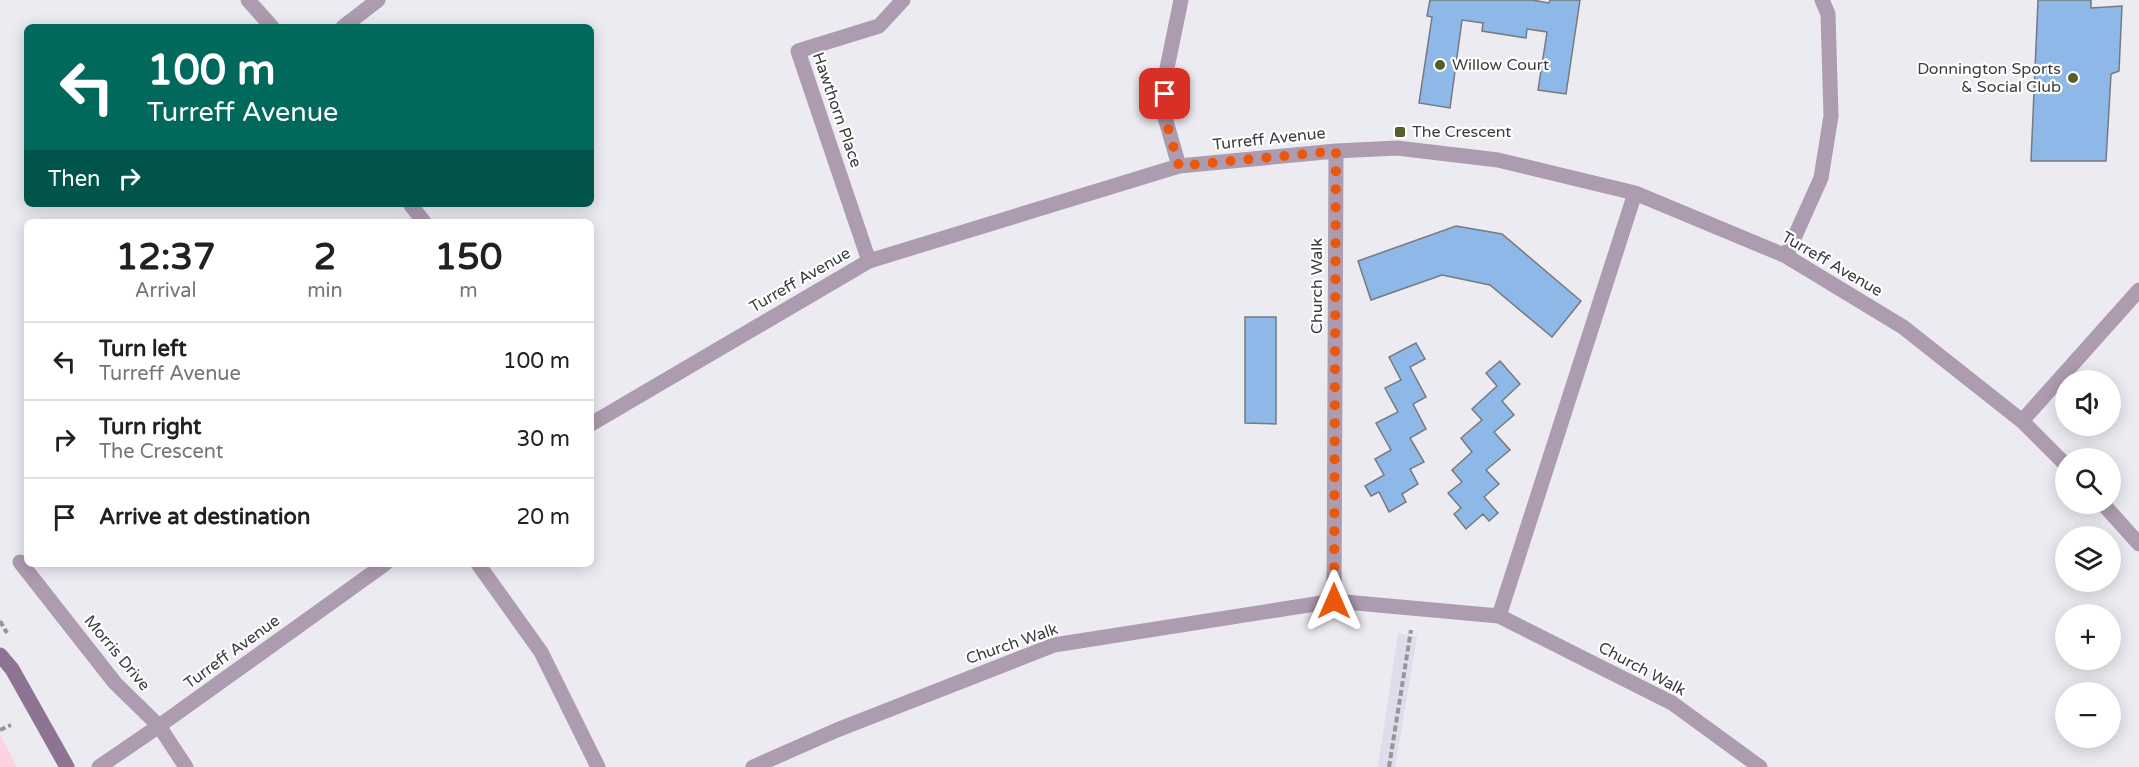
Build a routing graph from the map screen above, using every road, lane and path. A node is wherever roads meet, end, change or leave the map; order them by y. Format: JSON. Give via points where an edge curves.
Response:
{"nodes":[{"id":1,"x":248,"y":0,"type":"edge"},
{"id":2,"x":378,"y":0,"type":"edge"},
{"id":3,"x":903,"y":0,"type":"edge"},
{"id":4,"x":1181,"y":0,"type":"edge"},
{"id":5,"x":1822,"y":0,"type":"edge"},
{"id":6,"x":269,"y":24,"type":"edge"},
{"id":7,"x":347,"y":24,"type":"edge"},
{"id":8,"x":1336,"y":151,"type":"junction"},
{"id":9,"x":1179,"y":166,"type":"junction"},
{"id":10,"x":1635,"y":193,"type":"junction"},
{"id":11,"x":412,"y":207,"type":"edge"},
{"id":12,"x":422,"y":219,"type":"edge"},
{"id":13,"x":1786,"y":256,"type":"junction"},
{"id":14,"x":869,"y":261,"type":"junction"},
{"id":15,"x":2139,"y":290,"type":"edge"},
{"id":16,"x":2022,"y":421,"type":"junction"},
{"id":17,"x":594,"y":422,"type":"edge"},
{"id":18,"x":2055,"y":454,"type":"edge"},
{"id":19,"x":2112,"y":514,"type":"edge"},
{"id":20,"x":2139,"y":544,"type":"edge"},
{"id":21,"x":20,"y":562,"type":"dead end"},
{"id":22,"x":381,"y":567,"type":"edge"},
{"id":23,"x":480,"y":567,"type":"edge"},
{"id":24,"x":1334,"y":601,"type":"junction"},
{"id":25,"x":1415,"y":608,"type":"junction"},
{"id":26,"x":1499,"y":616,"type":"junction"},
{"id":27,"x":0,"y":655,"type":"edge"},
{"id":28,"x":11,"y":725,"type":"dead end"},
{"id":29,"x":159,"y":726,"type":"junction"},
{"id":30,"x":0,"y":730,"type":"edge"},
{"id":31,"x":67,"y":767,"type":"edge"},
{"id":32,"x":99,"y":767,"type":"edge"},
{"id":33,"x":186,"y":767,"type":"edge"},
{"id":34,"x":598,"y":767,"type":"edge"},
{"id":35,"x":753,"y":767,"type":"edge"},
{"id":36,"x":1389,"y":767,"type":"edge"},
{"id":37,"x":1760,"y":767,"type":"edge"}],
"edges":[{"from":1,"to":6,"type":"street"},
{"from":2,"to":7,"type":"street"},
{"from":3,"to":14,"type":"street","name":"Hawthorn Place","via":[[879,26],[798,51]]},
{"from":4,"to":9,"type":"street","via":[[1166,73],[1164,114]]},
{"from":5,"to":13,"type":"street","via":[[1828,14],[1831,116],[1821,178]]},
{"from":8,"to":9,"type":"street","name":"Turreff Avenue"},
{"from":8,"to":10,"type":"street","name":"Turreff Avenue","via":[[1397,148],[1498,160]]},
{"from":8,"to":24,"type":"street","name":"Church Walk"},
{"from":9,"to":14,"type":"street","name":"Turreff Avenue"},
{"from":10,"to":13,"type":"street","name":"Turreff Avenue"},
{"from":10,"to":26,"type":"street"},
{"from":11,"to":12,"type":"street"},
{"from":13,"to":16,"type":"street","name":"Turreff Avenue","via":[[1902,327]]},
{"from":14,"to":17,"type":"street","name":"Turreff Avenue"},
{"from":15,"to":16,"type":"street"},
{"from":16,"to":18,"type":"street","name":"Turreff Avenue"},
{"from":19,"to":20,"type":"street"},
{"from":21,"to":29,"type":"street","name":"Morris Drive","via":[[115,683]]},
{"from":22,"to":29,"type":"street","name":"Turreff Avenue"},
{"from":23,"to":34,"type":"street","via":[[541,652]]},
{"from":24,"to":25,"type":"street","name":"Church Walk"},
{"from":24,"to":35,"type":"street","name":"Church Walk","via":[[1054,645]]},
{"from":25,"to":26,"type":"street","name":"Church Walk"},
{"from":25,"to":36,"type":"path"},
{"from":26,"to":37,"type":"street","name":"Church Walk","via":[[1672,703]]},
{"from":27,"to":31,"type":"street","via":[[12,669]]},
{"from":28,"to":30,"type":"path"},
{"from":29,"to":32,"type":"street","name":"Turreff Avenue"},
{"from":29,"to":33,"type":"street","name":"Morris Drive"}]}
